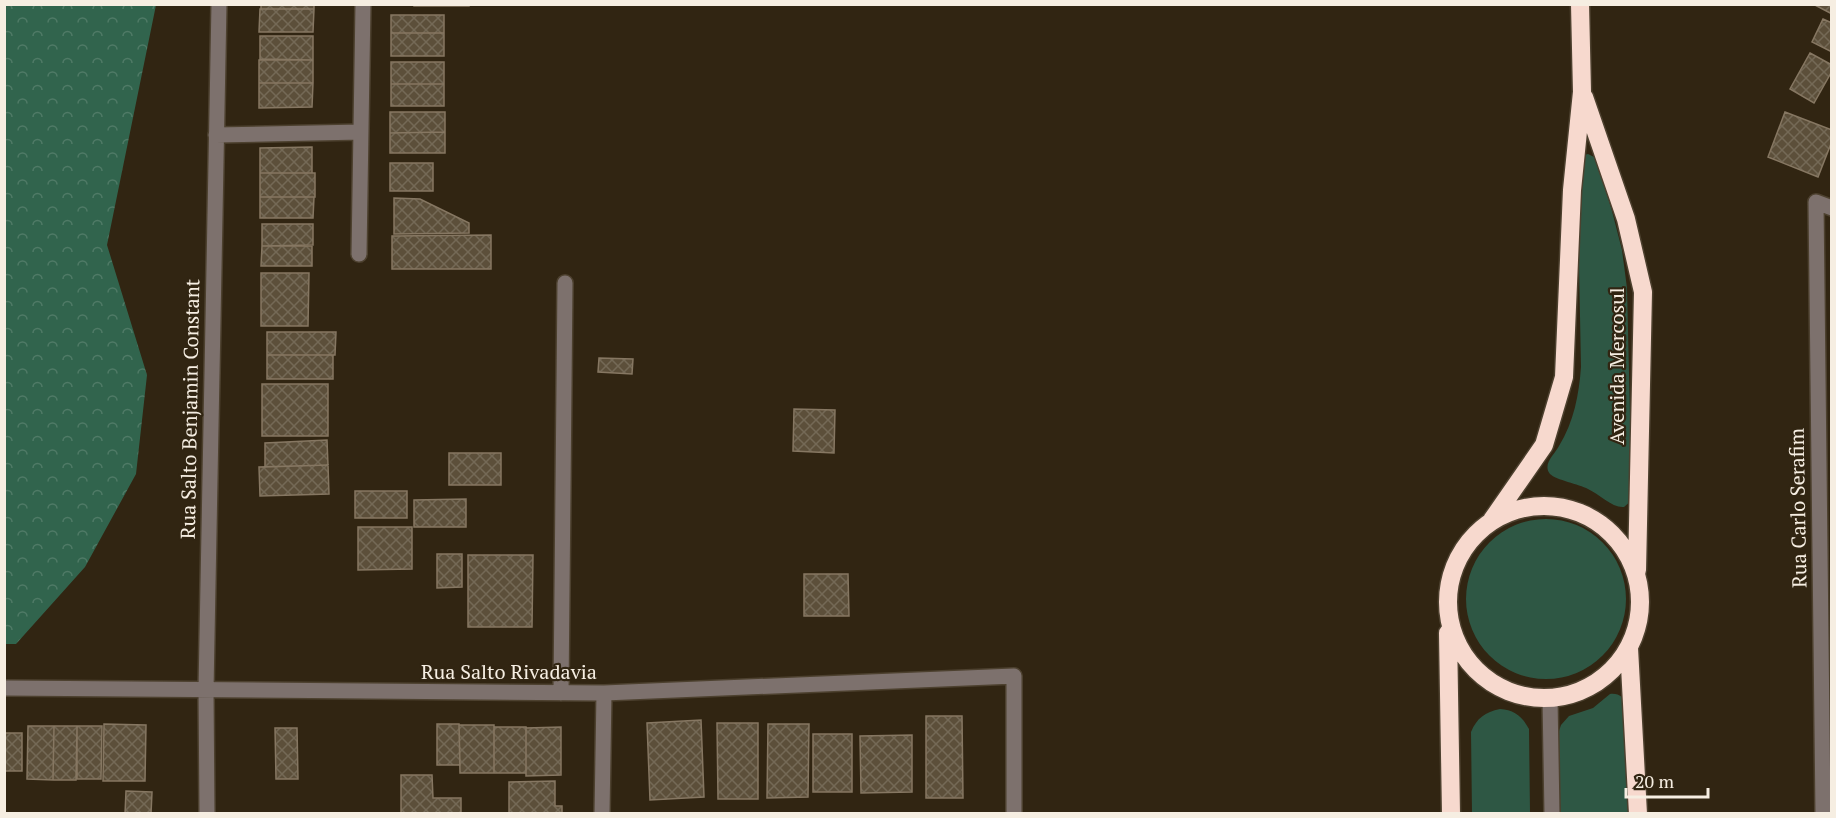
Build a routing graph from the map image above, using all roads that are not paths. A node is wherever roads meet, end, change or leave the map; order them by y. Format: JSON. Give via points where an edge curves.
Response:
{"nodes":[{"id":1,"x":219,"y":4,"type":"edge"},
{"id":2,"x":363,"y":4,"type":"edge"},
{"id":3,"x":1580,"y":4,"type":"edge"},
{"id":4,"x":1582,"y":92,"type":"junction"},
{"id":5,"x":361,"y":132,"type":"junction"},
{"id":6,"x":216,"y":135,"type":"junction"},
{"id":7,"x":1832,"y":208,"type":"edge"},
{"id":8,"x":359,"y":254,"type":"dead end"},
{"id":9,"x":565,"y":283,"type":"dead end"},
{"id":10,"x":1825,"y":434,"type":"edge"},
{"id":11,"x":1491,"y":522,"type":"junction"},
{"id":12,"x":1637,"y":576,"type":"junction"},
{"id":13,"x":1448,"y":613,"type":"junction"},
{"id":14,"x":1629,"y":648,"type":"junction"},
{"id":15,"x":4,"y":688,"type":"edge"},
{"id":16,"x":206,"y":690,"type":"junction"},
{"id":17,"x":561,"y":693,"type":"junction"},
{"id":18,"x":604,"y":693,"type":"junction"},
{"id":19,"x":1550,"y":699,"type":"junction"},
{"id":20,"x":207,"y":813,"type":"edge"},
{"id":21,"x":602,"y":813,"type":"edge"},
{"id":22,"x":1014,"y":813,"type":"edge"},
{"id":23,"x":1451,"y":813,"type":"edge"},
{"id":24,"x":1552,"y":813,"type":"edge"},
{"id":25,"x":1638,"y":813,"type":"edge"},
{"id":26,"x":1823,"y":813,"type":"edge"}],
"edges":[{"from":1,"to":6,"type":"street","name":"Rua Salto Benjamin Constant"},
{"from":2,"to":5,"type":"street"},
{"from":3,"to":4,"type":"highway","name":"Avenida Mercosul"},
{"from":4,"to":11,"type":"highway","name":"Avenida Mercosul","via":[[1572,190],[1564,377],[1544,445]]},
{"from":4,"to":12,"type":"highway","name":"Avenida Mercosul","via":[[1626,219],[1643,292]]},
{"from":5,"to":6,"type":"street"},
{"from":5,"to":8,"type":"street"},
{"from":6,"to":16,"type":"street","name":"Rua Salto Benjamin Constant"},
{"from":7,"to":10,"type":"street","name":"Rua Carlo Serafim","via":[[1816,202]]},
{"from":9,"to":17,"type":"street"},
{"from":10,"to":26,"type":"street","name":"Rua Carlo Serafim"},
{"from":11,"to":12,"type":"highway","name":"Avenida Mercosul","via":[[1516,510],[1551,505],[1603,525],[1627,551]]},
{"from":11,"to":13,"type":"highway","name":"Avenida Mercosul","via":[[1466,545],[1451,574]]},
{"from":12,"to":14,"type":"highway","name":"Avenida Mercosul","via":[[1640,612]]},
{"from":13,"to":19,"type":"highway","name":"Avenida Mercosul","via":[[1461,652],[1481,676],[1511,693]]},
{"from":13,"to":23,"type":"highway","name":"Avenida Mercosul"},
{"from":14,"to":19,"type":"highway","name":"Avenida Mercosul","via":[[1608,674],[1582,691]]},
{"from":14,"to":25,"type":"highway","name":"Avenida Mercosul"},
{"from":15,"to":16,"type":"street","name":"Rua Salto Rivadavia"},
{"from":16,"to":17,"type":"street","name":"Rua Salto Rivadavia"},
{"from":16,"to":20,"type":"street","name":"Rua Salto Benjamin Constant"},
{"from":17,"to":18,"type":"street","name":"Rua Salto Rivadavia"},
{"from":18,"to":21,"type":"street"},
{"from":18,"to":22,"type":"street","name":"Rua Salto Rivadavia","via":[[1014,676]]},
{"from":19,"to":24,"type":"street"}]}
